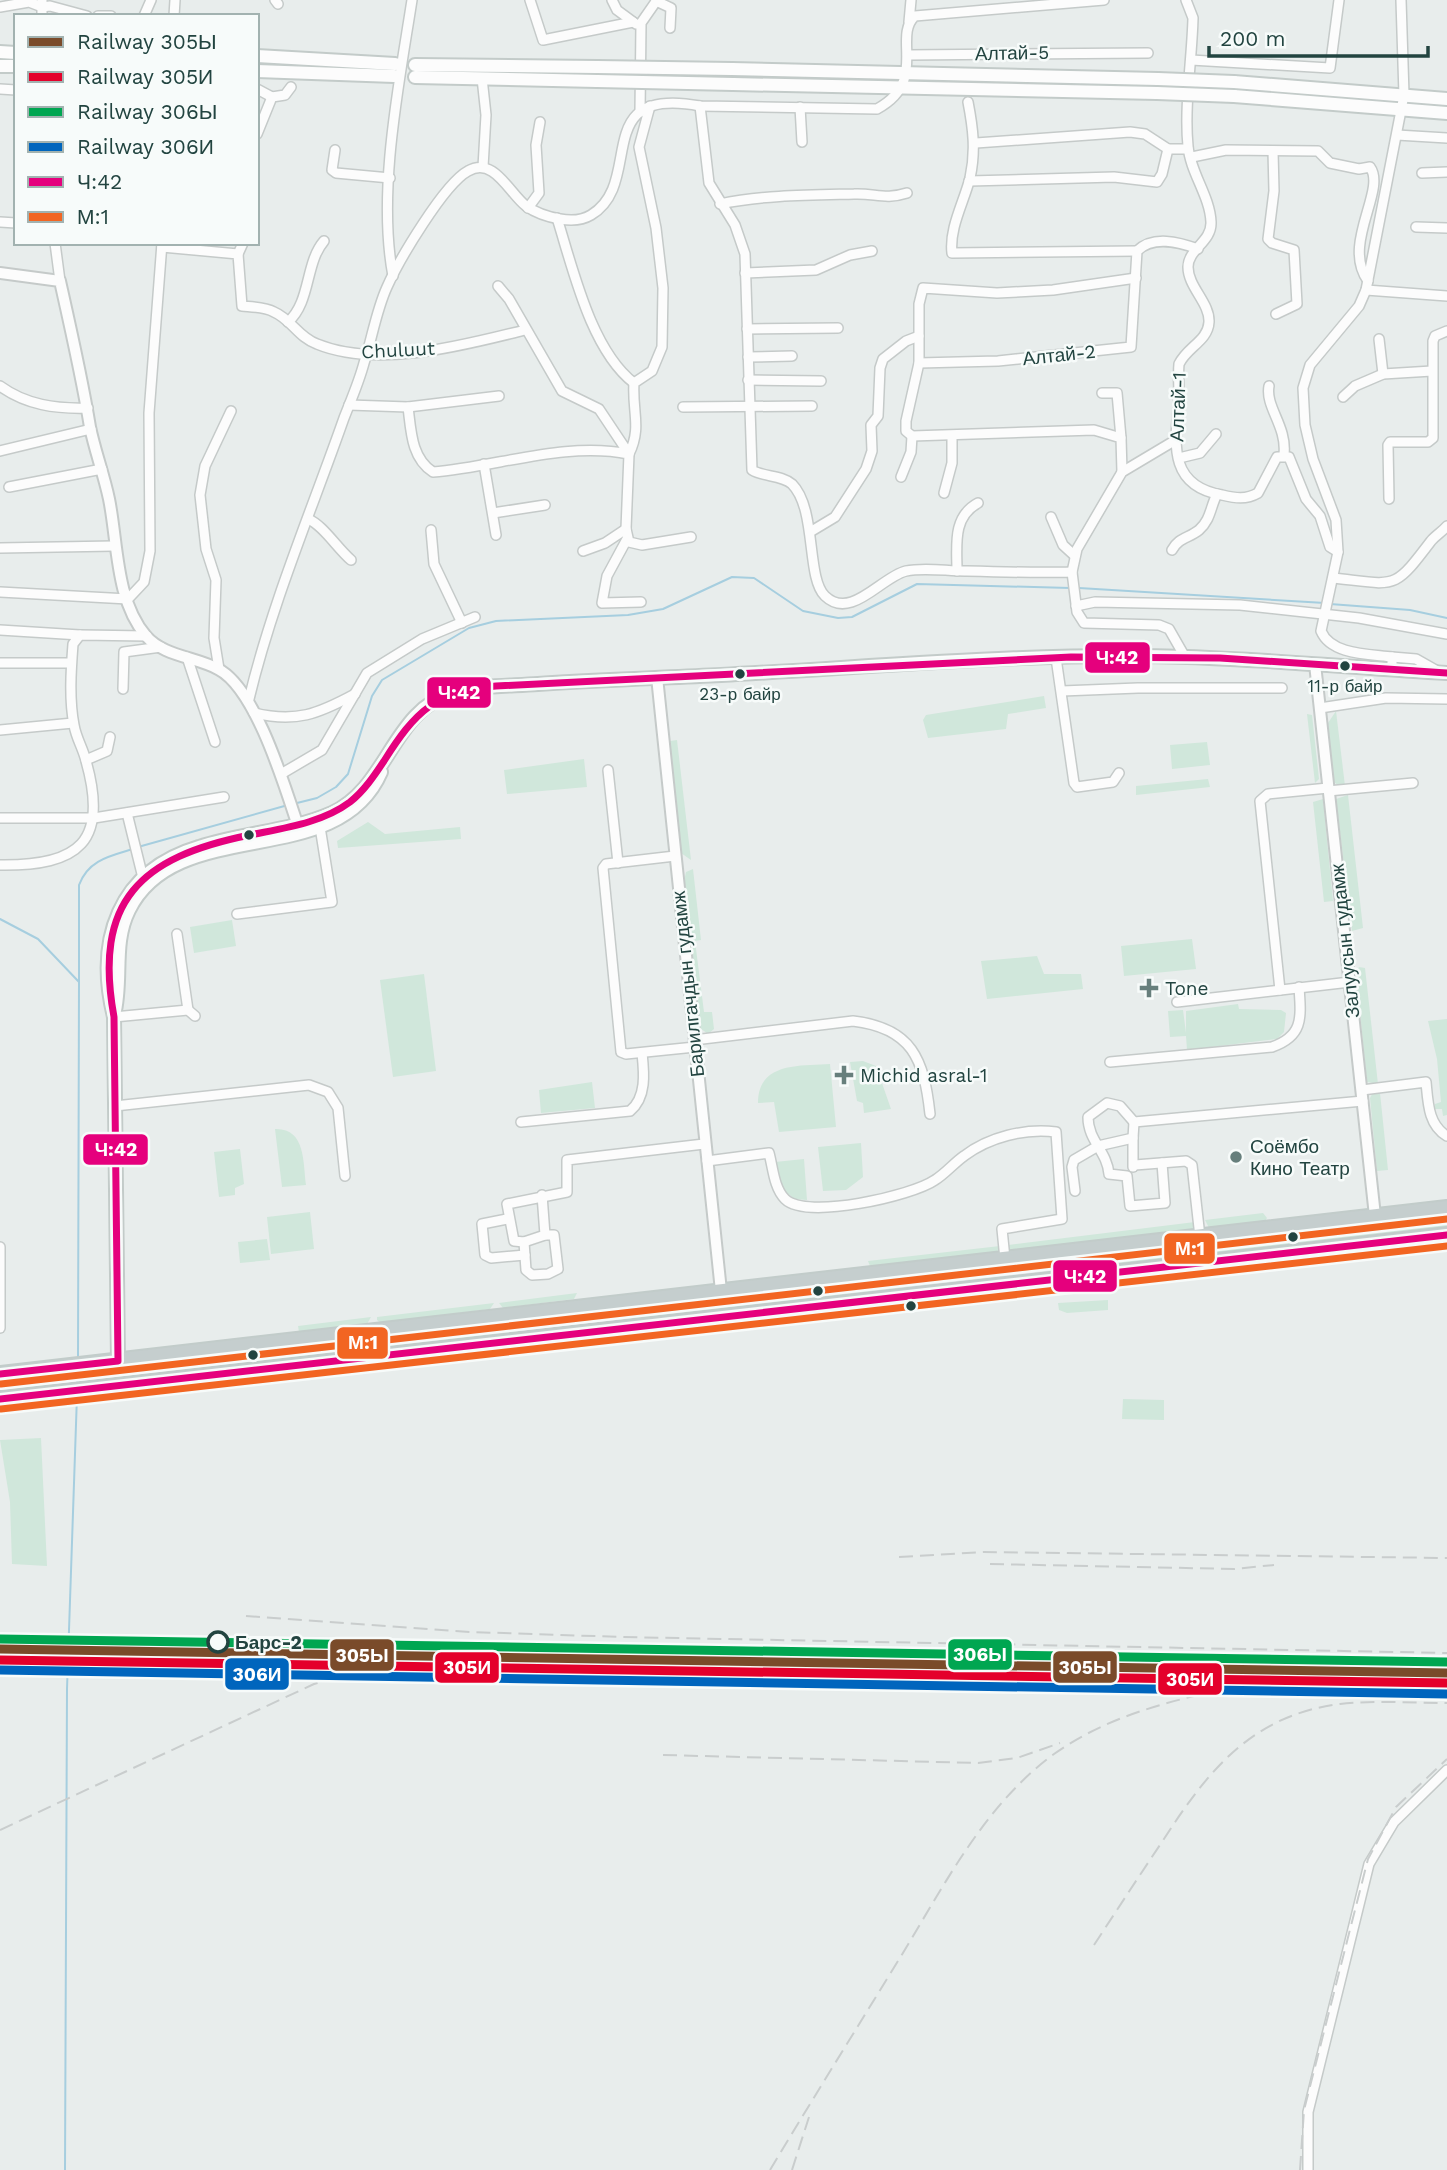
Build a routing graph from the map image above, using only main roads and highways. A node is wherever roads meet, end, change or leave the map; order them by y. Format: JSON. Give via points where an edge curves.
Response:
{"nodes":[{"id":1,"x":259,"y":56,"type":"edge"},
{"id":2,"x":259,"y":71,"type":"edge"},
{"id":3,"x":1447,"y":99,"type":"edge"},
{"id":4,"x":1447,"y":113,"type":"edge"},
{"id":5,"x":1443,"y":673,"type":"edge"},
{"id":6,"x":384,"y":762,"type":"junction"},
{"id":7,"x":297,"y":823,"type":"junction"},
{"id":8,"x":114,"y":1017,"type":"junction"},
{"id":9,"x":1447,"y":1208,"type":"edge"},
{"id":10,"x":1447,"y":1234,"type":"edge"},
{"id":11,"x":1039,"y":1255,"type":"junction"},
{"id":12,"x":1041,"y":1280,"type":"junction"},
{"id":13,"x":573,"y":1308,"type":"junction"},
{"id":14,"x":578,"y":1332,"type":"junction"},
{"id":15,"x":111,"y":1362,"type":"junction"},
{"id":16,"x":0,"y":1374,"type":"edge"},
{"id":17,"x":0,"y":1399,"type":"edge"}],
"edges":[{"from":1,"to":2,"type":"main road","via":[[395,70]]},
{"from":3,"to":4,"type":"main road","bridge":true,"via":[[1234,82],[907,71],[597,66],[415,71],[482,78],[1234,96]]},
{"from":5,"to":6,"type":"main road","via":[[1392,663],[1056,658],[452,692],[412,718]]},
{"from":6,"to":7,"type":"main road","via":[[346,806]]},
{"from":6,"to":7,"type":"main road","via":[[366,801],[351,813],[320,827]]},
{"from":7,"to":8,"type":"main road","via":[[201,856],[162,873],[146,887],[122,928]]},
{"from":7,"to":8,"type":"main road","via":[[199,847],[141,872],[122,903],[111,936],[108,996]]},
{"from":8,"to":15,"type":"main road"},
{"from":9,"to":11,"type":"highway"},
{"from":10,"to":12,"type":"highway"},
{"from":11,"to":12,"type":"highway"},
{"from":11,"to":13,"type":"highway"},
{"from":12,"to":14,"type":"highway"},
{"from":13,"to":14,"type":"highway"},
{"from":13,"to":15,"type":"highway"},
{"from":14,"to":17,"type":"highway"},
{"from":15,"to":16,"type":"highway"}]}
